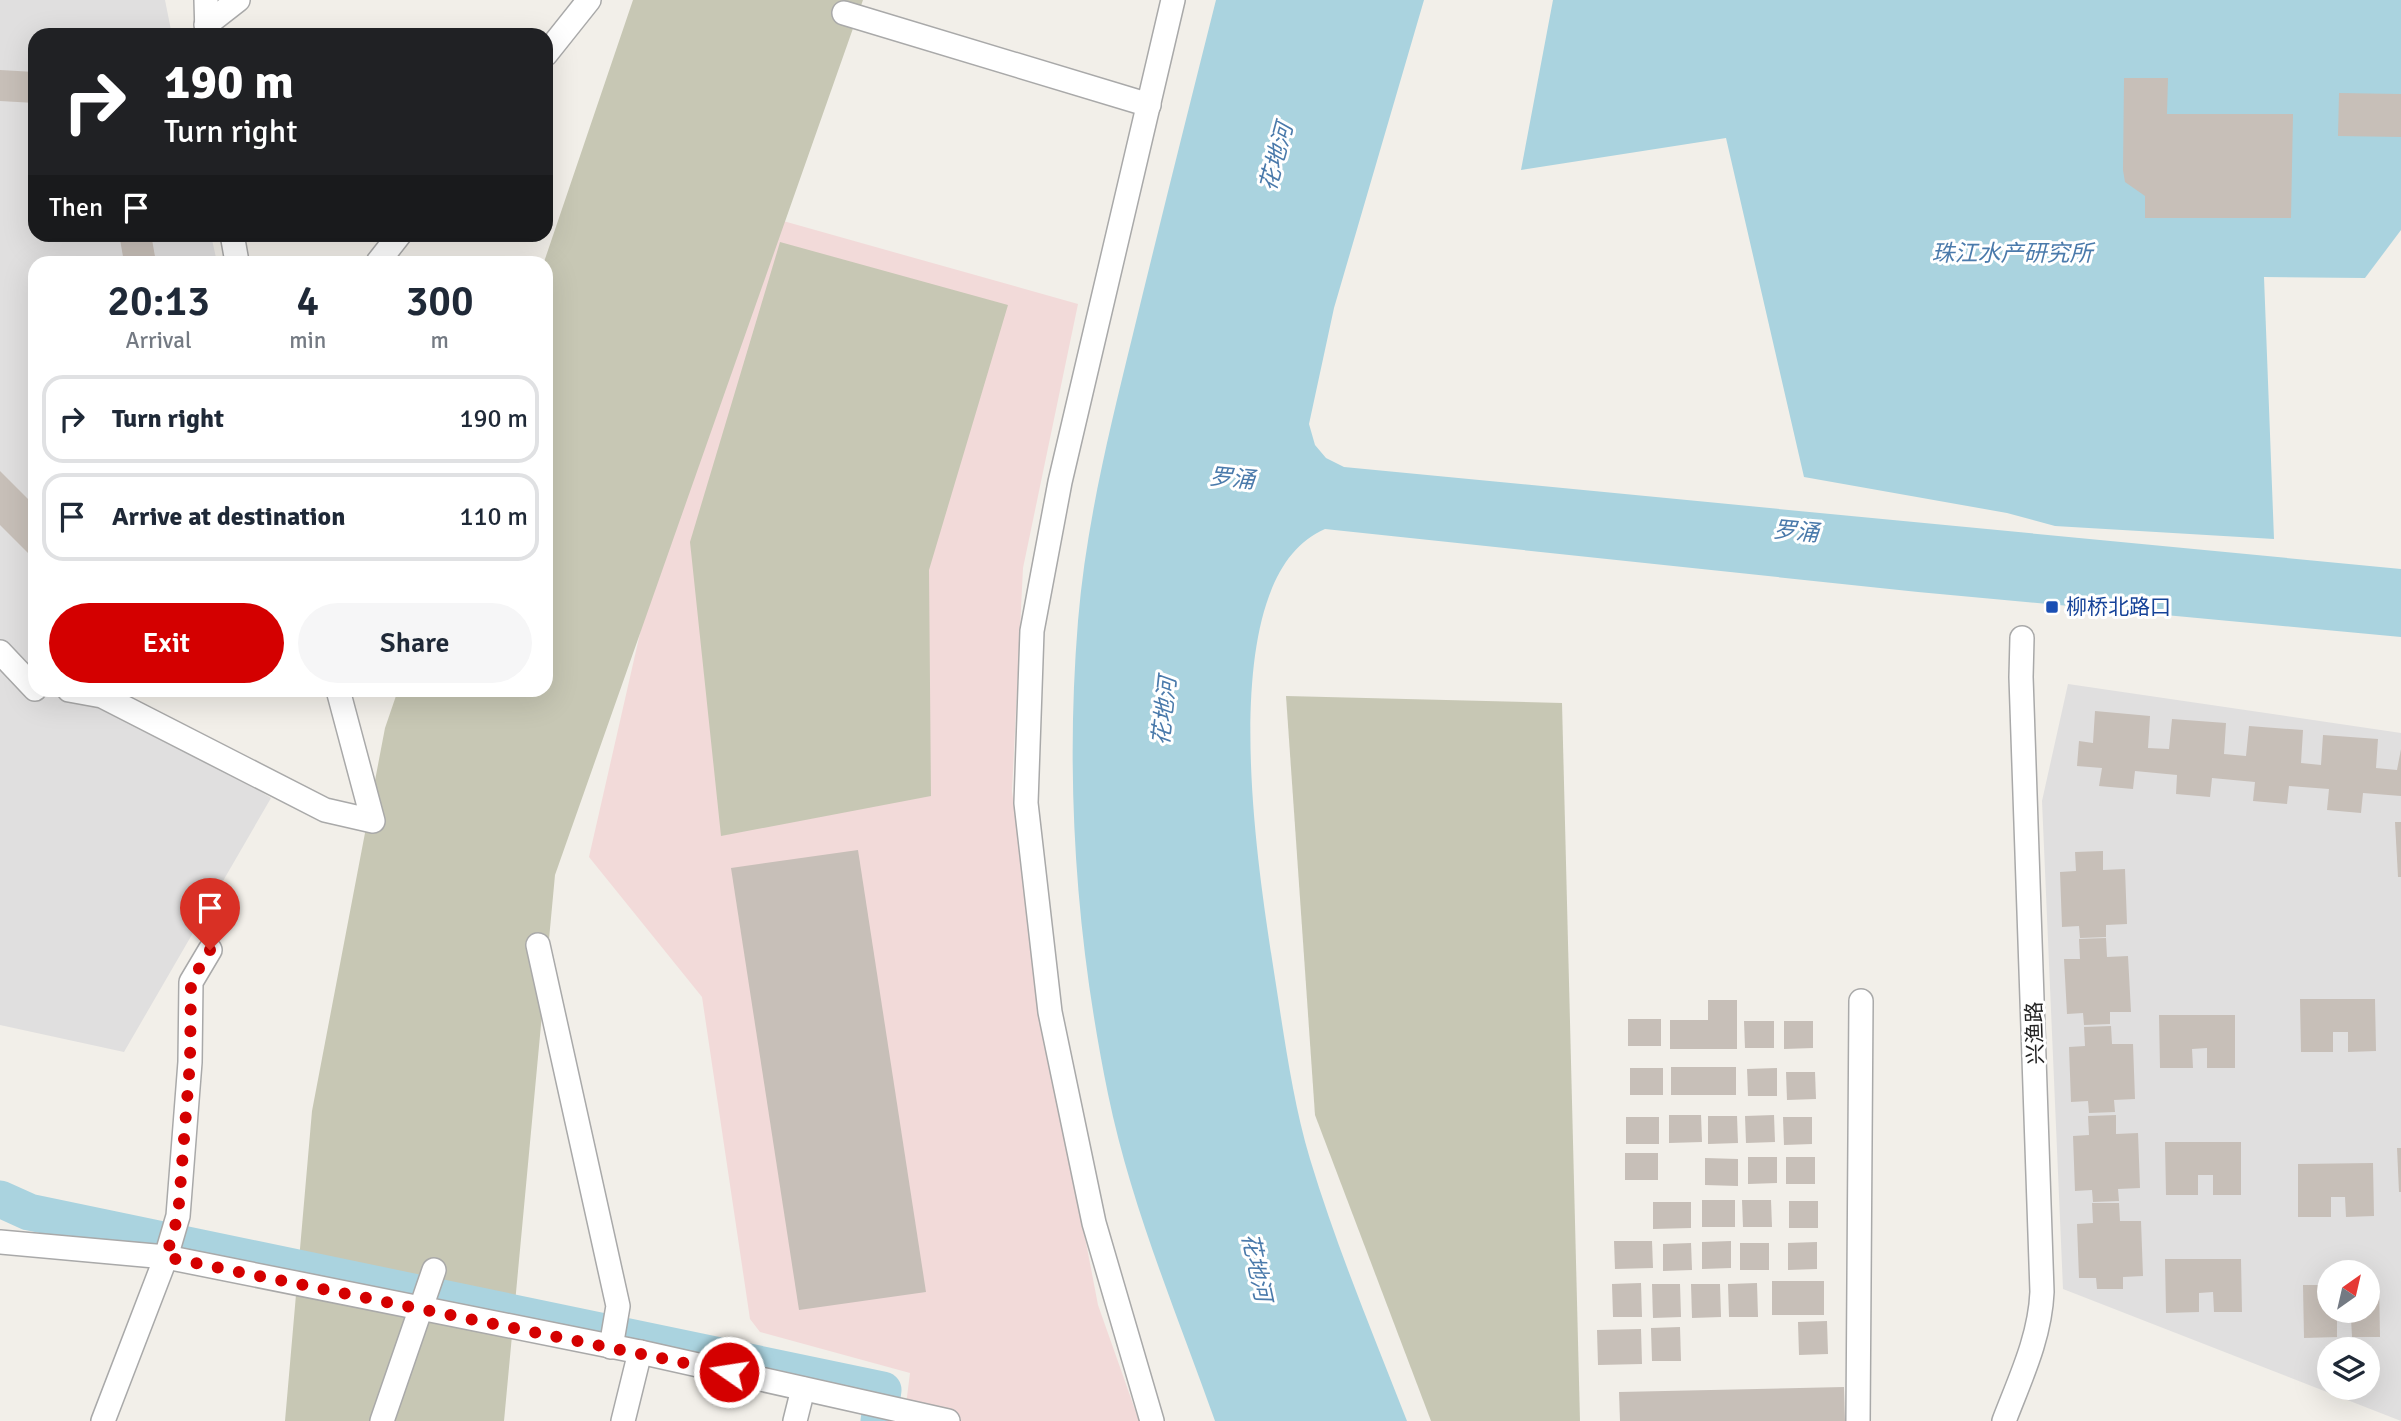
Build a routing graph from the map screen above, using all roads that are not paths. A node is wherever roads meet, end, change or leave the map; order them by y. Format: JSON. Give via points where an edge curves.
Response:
{"nodes":[{"id":1,"x":206,"y":0,"type":"edge"},
{"id":2,"x":238,"y":0,"type":"edge"},
{"id":3,"x":589,"y":0,"type":"edge"},
{"id":4,"x":1173,"y":0,"type":"edge"},
{"id":5,"x":844,"y":13,"type":"dead end"},
{"id":6,"x":206,"y":28,"type":"edge"},
{"id":7,"x":208,"y":28,"type":"edge"},
{"id":8,"x":553,"y":45,"type":"edge"},
{"id":9,"x":1149,"y":105,"type":"junction"},
{"id":10,"x":394,"y":242,"type":"edge"},
{"id":11,"x":383,"y":256,"type":"edge"},
{"id":12,"x":2022,"y":638,"type":"dead end"},
{"id":13,"x":0,"y":653,"type":"edge"},
{"id":14,"x":28,"y":682,"type":"edge"},
{"id":15,"x":104,"y":697,"type":"edge"},
{"id":16,"x":340,"y":697,"type":"edge"},
{"id":17,"x":538,"y":945,"type":"dead end"},
{"id":18,"x":210,"y":950,"type":"dead end"},
{"id":19,"x":1861,"y":1001,"type":"dead end"},
{"id":20,"x":0,"y":1242,"type":"edge"},
{"id":21,"x":166,"y":1257,"type":"junction"},
{"id":22,"x":434,"y":1270,"type":"dead end"},
{"id":23,"x":423,"y":1310,"type":"junction"},
{"id":24,"x":611,"y":1347,"type":"junction"},
{"id":25,"x":640,"y":1352,"type":"junction"},
{"id":26,"x":803,"y":1389,"type":"junction"},
{"id":27,"x":103,"y":1421,"type":"edge"},
{"id":28,"x":382,"y":1421,"type":"edge"},
{"id":29,"x":623,"y":1421,"type":"edge"},
{"id":30,"x":795,"y":1421,"type":"edge"},
{"id":31,"x":948,"y":1421,"type":"edge"},
{"id":32,"x":1152,"y":1421,"type":"edge"},
{"id":33,"x":1858,"y":1421,"type":"edge"},
{"id":34,"x":2004,"y":1421,"type":"edge"}],
"edges":[{"from":1,"to":6,"type":"street"},
{"from":2,"to":7,"type":"street"},
{"from":3,"to":8,"type":"street"},
{"from":4,"to":9,"type":"street"},
{"from":5,"to":9,"type":"street"},
{"from":9,"to":32,"type":"street","via":[[1060,482],[1032,631],[1026,803],[1050,1012],[1094,1223]]},
{"from":10,"to":11,"type":"street"},
{"from":12,"to":34,"type":"street","name":"兴渔路","via":[[2042,1292],[2032,1348]]},
{"from":13,"to":14,"type":"street"},
{"from":15,"to":16,"type":"street","via":[[325,810],[373,821]]},
{"from":17,"to":24,"type":"street","via":[[618,1306]]},
{"from":18,"to":21,"type":"street","via":[[191,982],[178,1216]]},
{"from":19,"to":33,"type":"street"},
{"from":20,"to":21,"type":"street"},
{"from":21,"to":23,"type":"street"},
{"from":21,"to":27,"type":"street"},
{"from":22,"to":23,"type":"street"},
{"from":23,"to":24,"type":"street"},
{"from":23,"to":28,"type":"street"},
{"from":24,"to":25,"type":"street"},
{"from":25,"to":26,"type":"street"},
{"from":25,"to":29,"type":"street"},
{"from":26,"to":30,"type":"street"},
{"from":26,"to":31,"type":"street"}]}
